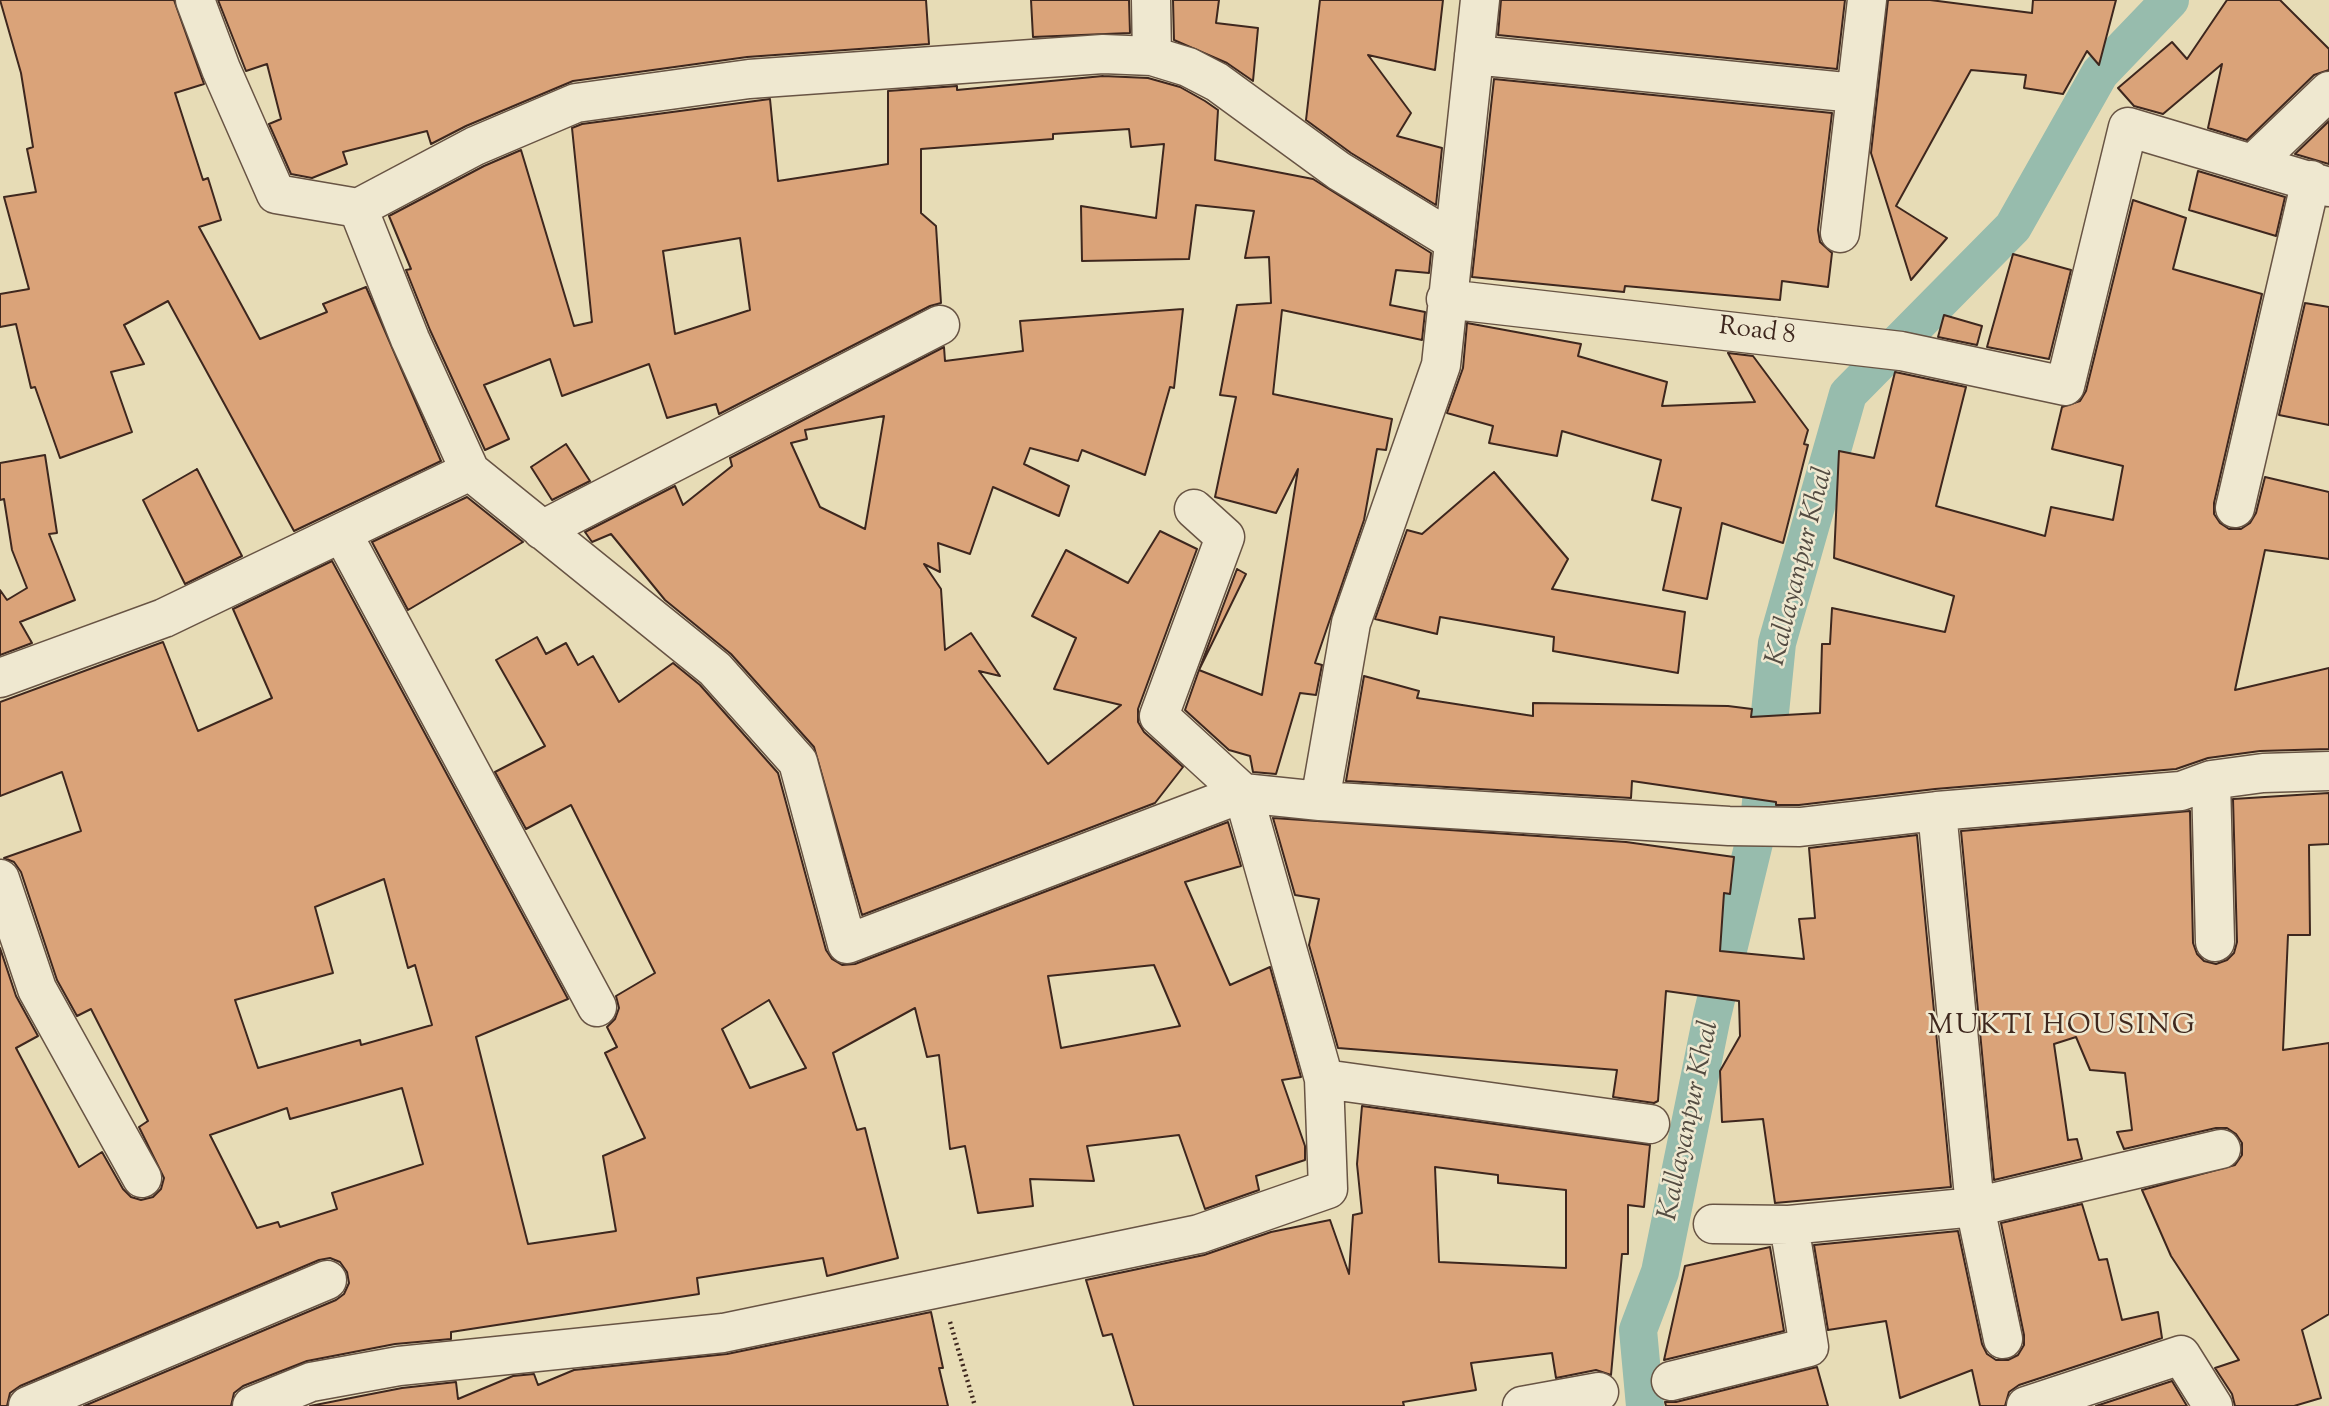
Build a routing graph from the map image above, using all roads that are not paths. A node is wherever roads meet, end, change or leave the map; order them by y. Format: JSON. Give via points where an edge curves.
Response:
{"nodes":[{"id":1,"x":195,"y":0,"type":"edge"},
{"id":2,"x":1151,"y":0,"type":"edge"},
{"id":3,"x":1480,"y":0,"type":"edge"},
{"id":4,"x":1867,"y":0,"type":"edge"},
{"id":5,"x":1474,"y":55,"type":"junction"},
{"id":6,"x":1152,"y":56,"type":"junction"},
{"id":7,"x":2329,"y":91,"type":"edge"},
{"id":8,"x":1855,"y":93,"type":"junction"},
{"id":9,"x":2255,"y":162,"type":"junction"},
{"id":10,"x":2320,"y":183,"type":"edge"},
{"id":11,"x":358,"y":208,"type":"junction"},
{"id":12,"x":1840,"y":233,"type":"dead end"},
{"id":13,"x":1452,"y":240,"type":"junction"},
{"id":14,"x":1446,"y":299,"type":"junction"},
{"id":15,"x":940,"y":325,"type":"dead end"},
{"id":16,"x":470,"y":471,"type":"junction"},
{"id":17,"x":2235,"y":508,"type":"dead end"},
{"id":18,"x":1194,"y":509,"type":"dead end"},
{"id":19,"x":542,"y":530,"type":"junction"},
{"id":20,"x":342,"y":533,"type":"junction"},
{"id":21,"x":1,"y":676,"type":"edge"},
{"id":22,"x":2329,"y":771,"type":"edge"},
{"id":23,"x":2211,"y":780,"type":"junction"},
{"id":24,"x":1243,"y":793,"type":"junction"},
{"id":25,"x":1321,"y":801,"type":"junction"},
{"id":26,"x":1937,"y":811,"type":"junction"},
{"id":27,"x":0,"y":879,"type":"edge"},
{"id":28,"x":2215,"y":942,"type":"dead end"},
{"id":29,"x":597,"y":1007,"type":"dead end"},
{"id":30,"x":1324,"y":1079,"type":"junction"},
{"id":31,"x":1650,"y":1124,"type":"dead end"},
{"id":32,"x":2221,"y":1149,"type":"dead end"},
{"id":33,"x":142,"y":1178,"type":"dead end"},
{"id":34,"x":1975,"y":1207,"type":"junction"},
{"id":35,"x":1713,"y":1224,"type":"dead end"},
{"id":36,"x":1789,"y":1225,"type":"junction"},
{"id":37,"x":327,"y":1280,"type":"dead end"},
{"id":38,"x":2003,"y":1339,"type":"dead end"},
{"id":39,"x":1671,"y":1381,"type":"dead end"},
{"id":40,"x":1599,"y":1392,"type":"dead end"},
{"id":41,"x":1528,"y":1405,"type":"edge"},
{"id":42,"x":28,"y":1406,"type":"edge"},
{"id":43,"x":252,"y":1406,"type":"edge"},
{"id":44,"x":2025,"y":1406,"type":"edge"},
{"id":45,"x":2213,"y":1406,"type":"edge"}],
"edges":[{"from":1,"to":11,"type":"street","via":[[276,194]]},
{"from":2,"to":6,"type":"street"},
{"from":3,"to":5,"type":"street"},
{"from":4,"to":8,"type":"street"},
{"from":5,"to":8,"type":"street"},
{"from":5,"to":13,"type":"street"},
{"from":6,"to":11,"type":"street","via":[[1103,54],[749,79],[576,103],[475,146]]},
{"from":6,"to":13,"type":"street","via":[[1217,82],[1339,172]]},
{"from":7,"to":9,"type":"street"},
{"from":8,"to":12,"type":"street"},
{"from":9,"to":10,"type":"street"},
{"from":9,"to":14,"type":"street","name":"Road 8","via":[[2128,127],[2065,386],[1901,351]]},
{"from":10,"to":17,"type":"street"},
{"from":11,"to":16,"type":"street"},
{"from":13,"to":14,"type":"street"},
{"from":14,"to":25,"type":"street","via":[[1441,365],[1351,623]]},
{"from":15,"to":19,"type":"street"},
{"from":16,"to":19,"type":"street"},
{"from":16,"to":20,"type":"street"},
{"from":18,"to":24,"type":"street","via":[[1225,537],[1159,716]]},
{"from":19,"to":24,"type":"street","via":[[715,669],[798,762],[847,944]]},
{"from":20,"to":21,"type":"street","via":[[164,618]]},
{"from":20,"to":29,"type":"street"},
{"from":22,"to":23,"type":"street"},
{"from":23,"to":26,"type":"street","via":[[2181,791]]},
{"from":23,"to":28,"type":"street"},
{"from":24,"to":25,"type":"street"},
{"from":24,"to":30,"type":"street"},
{"from":25,"to":26,"type":"street","via":[[1729,826],[1800,827]]},
{"from":26,"to":34,"type":"street"},
{"from":27,"to":33,"type":"street","via":[[37,989]]},
{"from":30,"to":31,"type":"street"},
{"from":30,"to":43,"type":"street","via":[[1328,1189],[1199,1234],[723,1333],[398,1366],[311,1382]]},
{"from":32,"to":34,"type":"street"},
{"from":34,"to":36,"type":"street"},
{"from":34,"to":38,"type":"street"},
{"from":35,"to":36,"type":"street"},
{"from":36,"to":39,"type":"street","via":[[1809,1347]]},
{"from":37,"to":42,"type":"street"},
{"from":40,"to":41,"type":"street"},
{"from":44,"to":45,"type":"street","via":[[2181,1355]]}]}
